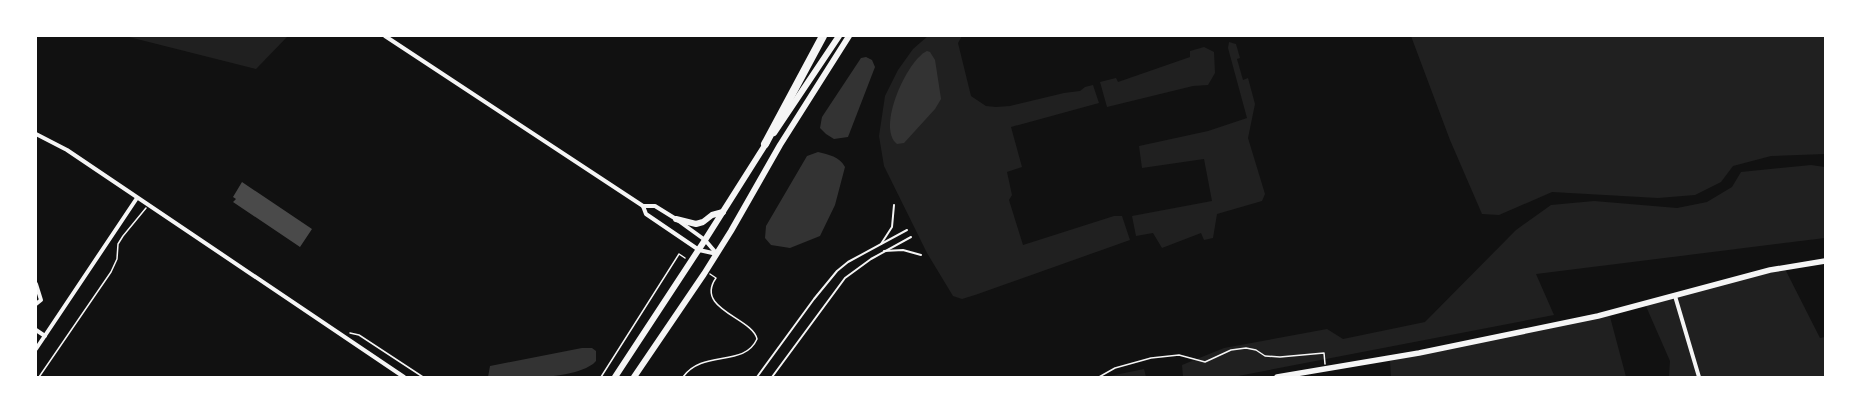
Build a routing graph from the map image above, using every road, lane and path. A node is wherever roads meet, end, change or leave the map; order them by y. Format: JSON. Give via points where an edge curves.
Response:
{"nodes":[{"id":1,"x":385,"y":36,"type":"edge"},
{"id":2,"x":823,"y":36,"type":"edge"},
{"id":3,"x":839,"y":36,"type":"edge"},
{"id":4,"x":849,"y":36,"type":"edge"},
{"id":5,"x":36,"y":134,"type":"edge"},
{"id":6,"x":765,"y":144,"type":"junction"},
{"id":7,"x":136,"y":198,"type":"junction"},
{"id":8,"x":894,"y":205,"type":"dead end"},
{"id":9,"x":149,"y":206,"type":"junction"},
{"id":10,"x":643,"y":206,"type":"junction"},
{"id":11,"x":723,"y":212,"type":"junction"},
{"id":12,"x":676,"y":218,"type":"junction"},
{"id":13,"x":907,"y":230,"type":"dead end"},
{"id":14,"x":911,"y":237,"type":"dead end"},
{"id":15,"x":705,"y":240,"type":"junction"},
{"id":16,"x":880,"y":245,"type":"junction"},
{"id":17,"x":699,"y":250,"type":"junction"},
{"id":18,"x":883,"y":251,"type":"junction"},
{"id":19,"x":717,"y":254,"type":"junction"},
{"id":20,"x":921,"y":255,"type":"dead end"},
{"id":21,"x":1825,"y":261,"type":"edge"},
{"id":22,"x":691,"y":262,"type":"junction"},
{"id":23,"x":706,"y":271,"type":"junction"},
{"id":24,"x":36,"y":284,"type":"edge"},
{"id":25,"x":1676,"y":296,"type":"junction"},
{"id":26,"x":36,"y":304,"type":"edge"},
{"id":27,"x":36,"y":330,"type":"edge"},
{"id":28,"x":340,"y":334,"type":"junction"},
{"id":29,"x":45,"y":336,"type":"junction"},
{"id":30,"x":36,"y":348,"type":"edge"},
{"id":31,"x":1325,"y":368,"type":"junction"},
{"id":32,"x":39,"y":377,"type":"edge"},
{"id":33,"x":404,"y":377,"type":"edge"},
{"id":34,"x":423,"y":377,"type":"edge"},
{"id":35,"x":601,"y":377,"type":"edge"},
{"id":36,"x":615,"y":377,"type":"edge"},
{"id":37,"x":634,"y":377,"type":"edge"},
{"id":38,"x":683,"y":377,"type":"edge"},
{"id":39,"x":757,"y":377,"type":"edge"},
{"id":40,"x":772,"y":377,"type":"edge"},
{"id":41,"x":1099,"y":377,"type":"edge"},
{"id":42,"x":1277,"y":377,"type":"edge"},
{"id":43,"x":1700,"y":377,"type":"edge"}],
"edges":[{"from":1,"to":10,"type":"street"},
{"from":2,"to":6,"type":"highway"},
{"from":3,"to":6,"type":"main road"},
{"from":4,"to":19,"type":"main road","via":[[780,145]]},
{"from":5,"to":7,"type":"street","via":[[67,150]]},
{"from":6,"to":11,"type":"main road"},
{"from":7,"to":9,"type":"street"},
{"from":7,"to":29,"type":"street"},
{"from":8,"to":16,"type":"lane","via":[[892,227]]},
{"from":9,"to":28,"type":"street"},
{"from":9,"to":32,"type":"path","via":[[140,213],[123,236],[118,244],[111,272]]},
{"from":10,"to":12,"type":"street","via":[[655,206]]},
{"from":10,"to":17,"type":"street","via":[[646,214]]},
{"from":11,"to":12,"type":"main road","via":[[712,214],[703,222],[696,224]]},
{"from":11,"to":15,"type":"main road"},
{"from":12,"to":15,"type":"street"},
{"from":13,"to":16,"type":"lane"},
{"from":14,"to":18,"type":"lane"},
{"from":15,"to":17,"type":"main road"},
{"from":15,"to":19,"type":"street"},
{"from":16,"to":39,"type":"lane","via":[[848,262],[837,271]]},
{"from":17,"to":19,"type":"street"},
{"from":17,"to":22,"type":"main road"},
{"from":18,"to":20,"type":"lane","via":[[903,250]]},
{"from":18,"to":40,"type":"lane","via":[[845,278]]},
{"from":19,"to":23,"type":"main road"},
{"from":21,"to":25,"type":"street","via":[[1770,270]]},
{"from":22,"to":35,"type":"path","via":[[679,254]]},
{"from":22,"to":36,"type":"main road"},
{"from":23,"to":37,"type":"main road"},
{"from":23,"to":38,"type":"path","via":[[716,278],[712,293],[716,303],[753,330],[757,339],[754,347],[747,352],[702,362],[689,369]]},
{"from":24,"to":26,"type":"street","via":[[41,300]]},
{"from":25,"to":31,"type":"street","via":[[1598,316],[1470,343]]},
{"from":25,"to":43,"type":"street"},
{"from":27,"to":29,"type":"street"},
{"from":28,"to":33,"type":"street"},
{"from":28,"to":34,"type":"path","via":[[359,335]]},
{"from":29,"to":30,"type":"street"},
{"from":31,"to":41,"type":"path","via":[[1324,353],[1280,357],[1265,356],[1256,350],[1246,348],[1231,350],[1205,362],[1179,355],[1151,358],[1115,368]]},
{"from":31,"to":42,"type":"street"}]}
